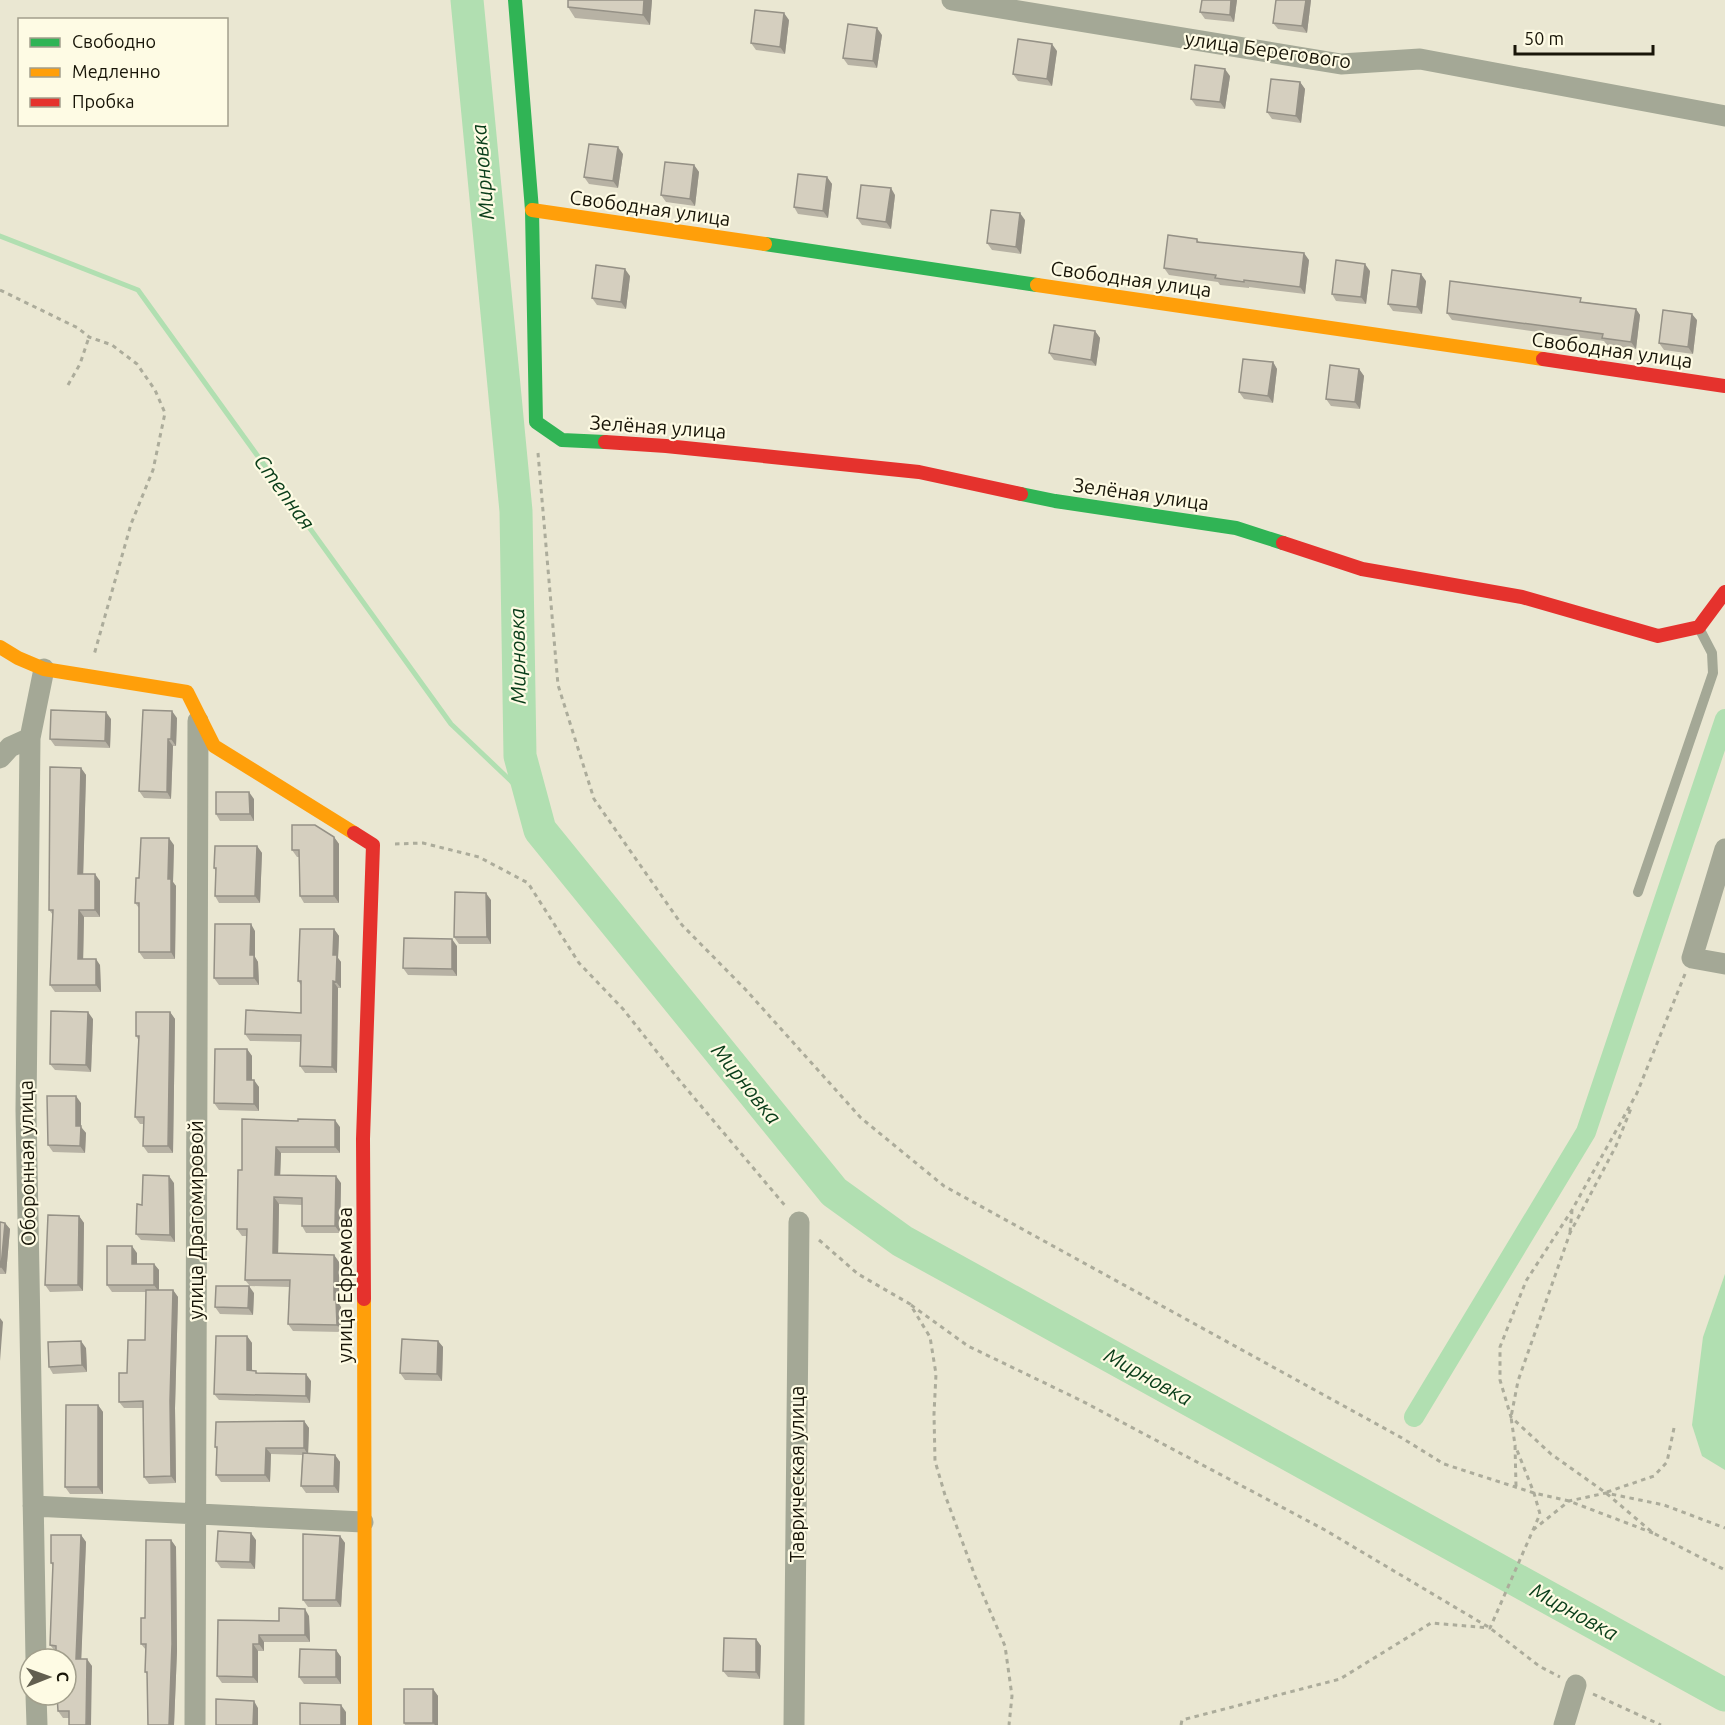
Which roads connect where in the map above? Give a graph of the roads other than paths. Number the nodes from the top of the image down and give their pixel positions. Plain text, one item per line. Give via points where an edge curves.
1 (515, 0) edge
2 (952, 0) edge
3 (1725, 116) edge
4 (531, 210) junction
5 (1725, 386) edge
6 (1723, 596) edge
7 (1699, 627) junction
8 (0, 647) edge
9 (44, 669) junction
10 (198, 714) junction
11 (30, 738) junction
12 (0, 758) edge
13 (1725, 849) edge
14 (1638, 892) dead end
15 (1725, 964) edge
16 (798, 1222) road end
17 (33, 1506) junction
18 (195, 1515) junction
19 (363, 1522) junction
20 (36, 1647) edge
21 (1576, 1686) road end
22 (36, 1707) edge
23 (37, 1725) edge
24 (195, 1725) edge
25 (365, 1725) edge
26 (794, 1725) edge
27 (1564, 1725) edge

1 - 4 street
2 - 3 street, улица Берегового via 1341,64 1420,59
4 - 5 street, Свободная улица
4 - 7 street, Зелёная улица via 536,422 561,440 666,446 919,472 1055,501 1236,528 1362,569 1522,597 1658,636
6 - 7 street
7 - 14 lane via 1712,653 1713,673
8 - 9 street
9 - 10 street via 187,692
9 - 11 street, Оборонная улица
10 - 18 street, улица Драгомировой
10 - 19 street, улица Ефремова via 214,746 373,844 363,1139
11 - 12 street via 10,747
11 - 17 street, Оборонная улица via 26,1110
13 - 15 street via 1692,958
16 - 26 street, Таврическая улица
17 - 18 street
17 - 20 street, Оборонная улица
18 - 19 street
18 - 24 street, улица Драгомировой
19 - 25 street, улица Ефремова
21 - 27 street
22 - 23 street

